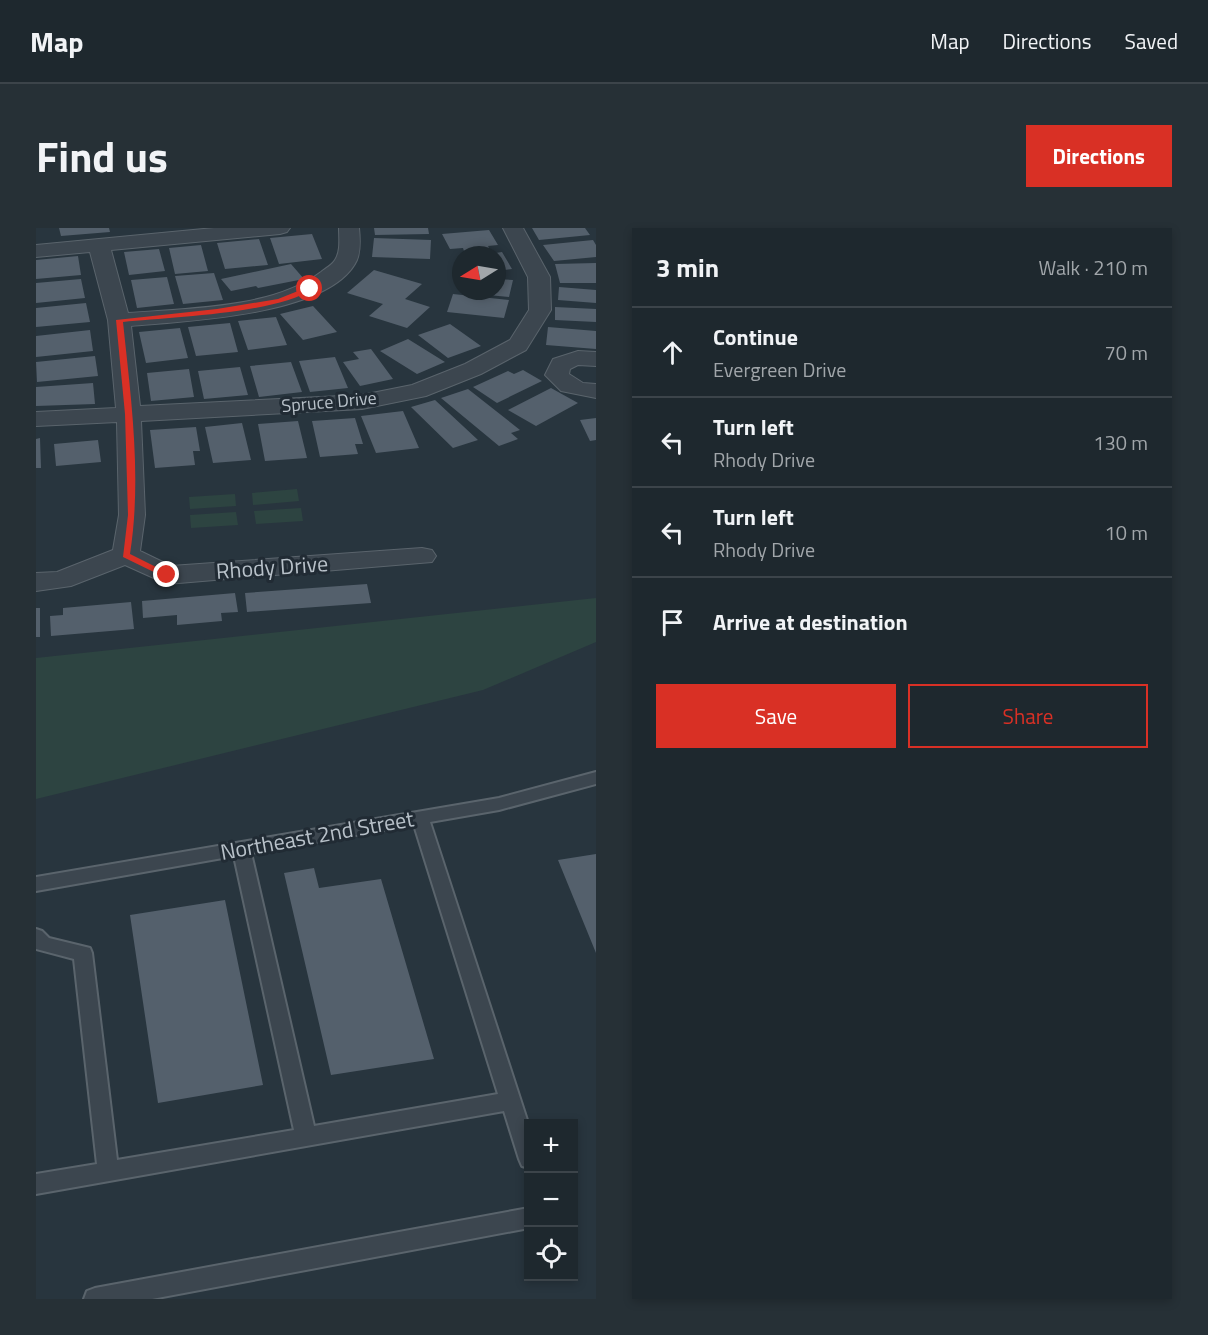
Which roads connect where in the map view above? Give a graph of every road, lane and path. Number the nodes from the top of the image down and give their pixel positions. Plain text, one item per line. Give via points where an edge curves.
1 (40, 228) edge
2 (280, 228) edge
3 (349, 228) edge
4 (513, 228) edge
5 (195, 232) edge
6 (99, 245) junction
7 (38, 250) edge
8 (119, 320) junction
9 (518, 345) junction
10 (596, 359) edge
11 (560, 364) junction
12 (596, 391) edge
13 (129, 414) junction
14 (36, 419) edge
15 (126, 555) junction
16 (422, 556) dead end
17 (36, 582) edge
18 (596, 778) edge
19 (420, 818) junction
20 (241, 849) junction
21 (36, 884) edge
22 (36, 936) edge
23 (510, 1101) junction
24 (306, 1136) junction
25 (524, 1146) edge
26 (108, 1172) junction
27 (36, 1184) edge
28 (524, 1219) edge
29 (94, 1299) edge

1 - 7 street
2 - 5 street
3 - 8 street via 351,246 342,266 310,289 279,300 217,311
4 - 9 street, Spruce Drive via 539,277 540,299 540,310
5 - 6 street
6 - 7 street
6 - 8 street
8 - 13 street
9 - 11 street
9 - 13 street, Spruce Drive via 418,391 362,402
10 - 11 street via 574,358
11 - 12 street via 557,375 561,381 577,389
13 - 14 street, Spruce Drive
13 - 15 street via 132,515
15 - 16 street, Rhody Drive via 167,575
15 - 17 street via 61,580
18 - 19 lane, Northeast 2nd Street via 499,804
19 - 20 lane, Northeast 2nd Street
19 - 23 lane
20 - 21 lane, Northeast 2nd Street
20 - 24 lane
22 - 26 lane via 43,944 83,953
23 - 24 lane
23 - 25 lane
24 - 26 lane
26 - 27 lane
28 - 29 lane

